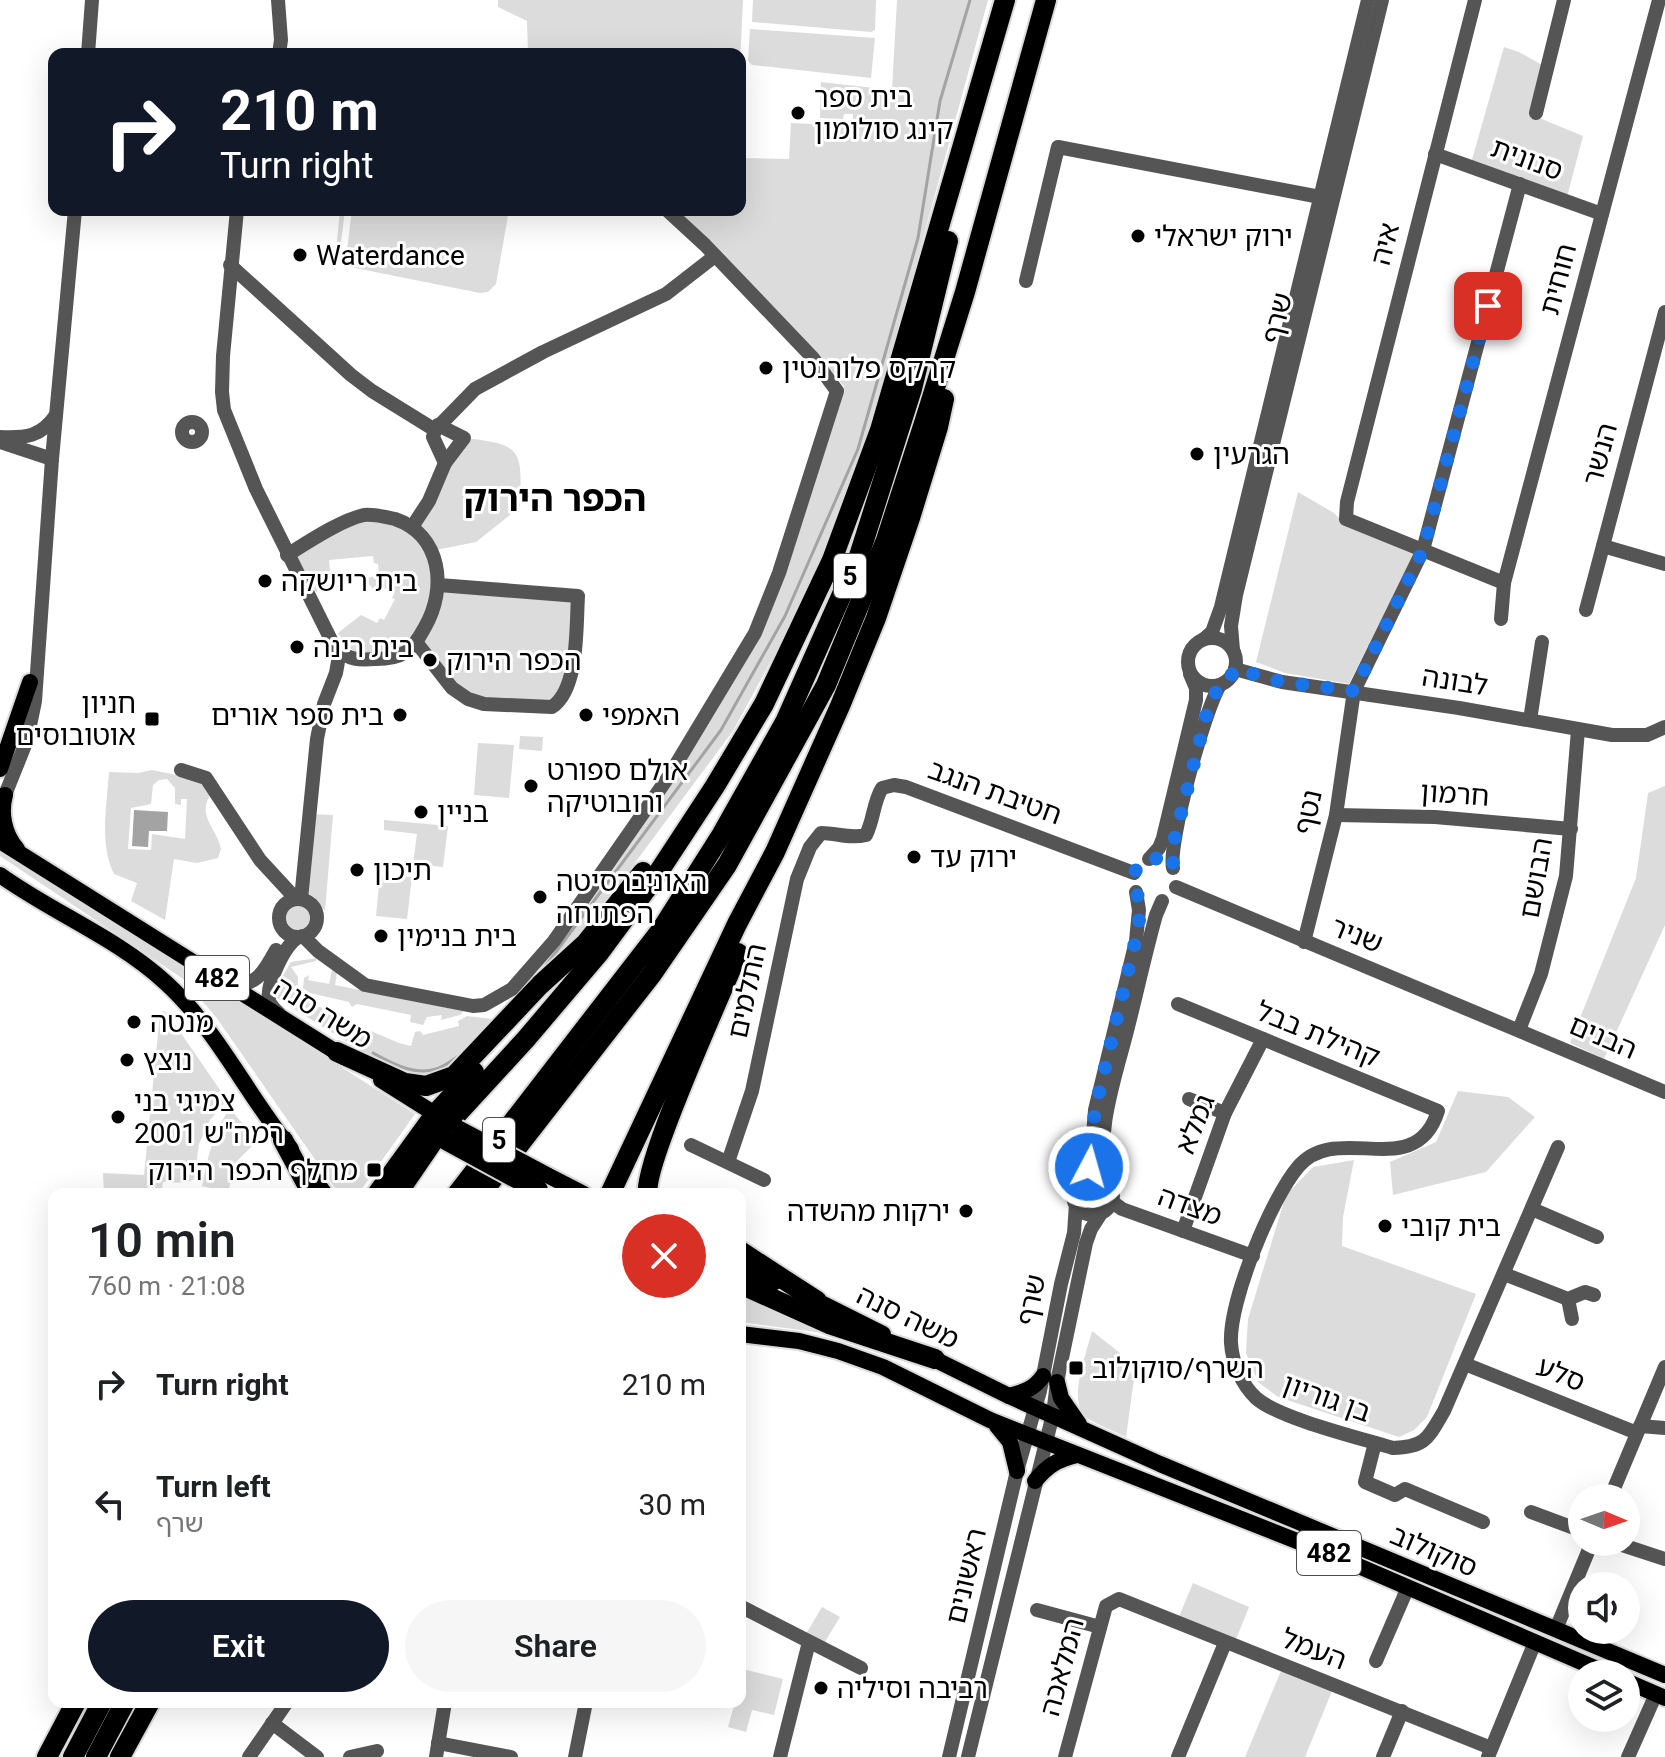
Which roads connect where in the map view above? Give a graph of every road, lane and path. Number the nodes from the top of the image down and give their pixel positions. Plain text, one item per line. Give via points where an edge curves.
1 (92, 0) edge
2 (278, 0) edge
3 (1006, 0) edge
4 (1046, 0) edge
5 (1368, 0) edge
6 (1382, 0) edge
7 (1475, 0) edge
8 (1564, 0) edge
9 (1659, 0) edge
10 (88, 48) edge
11 (280, 48) edge
12 (1536, 113) dead end
13 (1435, 154) junction
14 (1520, 184) junction
15 (1320, 197) junction
16 (1602, 214) junction
17 (74, 216) edge
18 (236, 216) edge
19 (673, 216) edge
20 (715, 256) junction
21 (230, 265) junction
22 (1026, 281) dead end
23 (965, 292) junction
24 (1665, 312) edge
25 (224, 410) junction
26 (56, 414) junction
27 (203, 427) dead end
28 (437, 428) junction
29 (0, 439) edge
30 (52, 459) junction
31 (445, 463) junction
32 (412, 527) junction
33 (1603, 546) junction
34 (1423, 550) junction
35 (287, 555) junction
36 (1665, 564) edge
37 (1504, 583) junction
38 (439, 585) junction
39 (42, 598) junction
40 (1586, 610) dead end
41 (1501, 619) dead end
42 (1204, 639) junction
43 (416, 642) junction
44 (1542, 642) dead end
45 (337, 648) junction
46 (1233, 650) junction
47 (1235, 669) junction
48 (1190, 674) junction
49 (30, 682) junction
50 (1220, 685) junction
51 (1354, 691) junction
52 (1530, 720) junction
53 (1665, 727) edge
54 (1578, 730) junction
55 (0, 769) edge
56 (181, 770) dead end
57 (715, 786) junction
58 (2, 791) edge
59 (1336, 815) junction
60 (1571, 829) junction
61 (821, 833) joint
62 (0, 841) edge
63 (775, 852) junction
64 (23, 856) junction
65 (1149, 859) junction
66 (1173, 868) junction
67 (1134, 873) junction
68 (0, 875) edge
69 (1176, 887) junction
70 (1136, 892) junction
71 (293, 901) junction
72 (1162, 901) junction
73 (281, 927) junction
74 (306, 933) junction
75 (1304, 942) junction
76 (585, 944) junction
77 (318, 951) junction
78 (284, 955) junction
79 (331, 961) junction
80 (225, 983) junction
81 (1178, 1004) dead end
82 (283, 1019) junction
83 (1519, 1030) junction
84 (1263, 1039) junction
85 (337, 1052) junction
86 (1665, 1092) edge
87 (1189, 1099) dead end
88 (1438, 1111) joint
89 (1225, 1113) junction
90 (445, 1128) junction
91 (283, 1140) junction
92 (691, 1145) dead end
93 (1558, 1147) dead end
94 (728, 1162) junction
95 (1084, 1177) junction
96 (764, 1180) dead end
97 (1109, 1181) junction
98 (552, 1187) edge
99 (309, 1188) edge
100 (320, 1188) edge
101 (381, 1188) edge
102 (401, 1188) edge
103 (462, 1188) edge
104 (486, 1188) edge
105 (613, 1188) edge
106 (648, 1188) edge
107 (1111, 1201) junction
108 (1076, 1204) junction
109 (1532, 1209) junction
110 (1100, 1215) junction
111 (1183, 1231) junction
112 (1597, 1237) dead end
113 (746, 1254) edge
114 (1253, 1256) junction
115 (746, 1269) edge
116 (1504, 1274) junction
117 (746, 1287) edge
118 (1594, 1295) dead end
119 (1568, 1299) junction
120 (817, 1301) junction
121 (1572, 1319) dead end
122 (746, 1335) edge
123 (935, 1359) junction
124 (1465, 1364) junction
125 (1665, 1367) edge
126 (1050, 1379) junction
127 (1009, 1396) junction
128 (1035, 1407) junction
129 (1053, 1414) junction
130 (990, 1420) junction
131 (1665, 1428) edge
132 (1082, 1429) junction
133 (1639, 1430) junction
134 (1027, 1436) junction
135 (1045, 1443) junction
136 (1375, 1443) junction
137 (1077, 1455) junction
138 (1017, 1471) junction
139 (1035, 1481) junction
140 (1616, 1484) edge
141 (1531, 1512) dead end
142 (1483, 1522) dead end
143 (1568, 1526) edge
144 (1640, 1551) edge
145 (1586, 1556) edge
146 (1665, 1559) edge
147 (1408, 1587) junction
148 (1119, 1599) joint
149 (746, 1609) edge
150 (1037, 1610) dead end
151 (1100, 1627) junction
152 (1556, 1629) junction
153 (809, 1642) junction
154 (1535, 1642) junction
155 (1225, 1643) junction
156 (1577, 1660) edge
157 (1376, 1661) dead end
158 (861, 1668) dead end
159 (1665, 1675) edge
160 (1640, 1687) edge
161 (1660, 1696) edge
162 (73, 1708) edge
163 (99, 1708) edge
164 (122, 1708) edge
165 (147, 1708) edge
166 (283, 1708) edge
167 (444, 1708) edge
168 (585, 1708) edge
169 (1402, 1711) junction
170 (272, 1723) junction
171 (437, 1750) edge
172 (377, 1751) dead end
173 (1489, 1753) edge
174 (47, 1757) edge
175 (73, 1757) edge
176 (96, 1757) edge
177 (120, 1757) edge
178 (249, 1757) edge
179 (317, 1757) edge
180 (350, 1757) edge
181 (511, 1757) edge
182 (575, 1757) edge
183 (780, 1757) edge
184 (949, 1757) edge
185 (968, 1757) edge
186 (1065, 1757) edge
187 (1178, 1757) edge
188 (1383, 1757) edge
189 (1628, 1757) edge

1 - 10 street
2 - 11 street
3 - 57 highway via 880,430 843,531 764,704
3 - 103 highway, 5 via 912,389 859,556 785,722 661,930
4 - 23 highway, 5
5 - 15 street, שרף
6 - 46 street, שרף via 1236,595
7 - 13 street, איה
8 - 12 street
9 - 16 street, חוחית
13 - 14 street, סנונית
13 - 34 street, איה via 1346,519
14 - 16 street, סנונית
14 - 34 street, נטף
15 - 22 street via 1058,147
15 - 42 street, שרף via 1221,607
16 - 37 street, חוחית
17 - 26 street
18 - 21 street
19 - 20 street
20 - 28 street via 666,294 475,389
20 - 79 street via 812,357 837,391 755,633 669,776 554,941 512,989 473,1006 365,985
21 - 25 street
21 - 28 street via 351,375
23 - 63 highway via 938,427 876,618
23 - 104 highway, 5 via 886,540 826,685 792,749 727,865 652,974
24 - 33 street, הנשר
25 - 27 street
25 - 35 street
26 - 29 street via 40,433
26 - 30 street
28 - 31 street via 433,437
28 - 31 street via 464,438
29 - 30 street
30 - 39 street
31 - 32 street
32 - 35 street via 364,515
32 - 38 street via 432,550
33 - 36 street
33 - 40 street, הנשר
34 - 37 street
34 - 51 street, נטף
35 - 45 street
37 - 41 street, חוחית
38 - 43 street
38 - 43 street via 578,596 571,679 552,707 478,703 452,688
39 - 49 street
39 - 58 street via 32,722 19,763
42 - 46 street via 1224,641
42 - 48 street via 1189,653
43 - 45 street via 392,657 362,660 344,656
44 - 52 street
45 - 71 street via 336,673 317,739
46 - 47 street
47 - 50 street
47 - 51 street, לבונה via 1282,682
48 - 50 street via 1201,684
48 - 65 street via 1196,700 1163,838
49 - 55 main road
49 - 58 street
50 - 66 street via 1206,715 1173,845
51 - 52 street, לבונה
51 - 59 street, נטף
52 - 54 street, לבונה
53 - 54 street, לבונה via 1647,735
54 - 60 street, הבושם
56 - 71 street via 206,778
57 - 76 highway
57 - 90 highway via 590,963
58 - 64 main road via 7,832
59 - 60 street, חרמון
59 - 75 street, נטף
60 - 83 street, הבושם via 1556,921
61 - 67 street, חטיבת הנגב via 866,835 875,800 882,788 894,785
61 - 94 street, התלמים via 797,879 752,1091
62 - 64 main road, משה סנה / 482
63 - 105 highway
63 - 106 highway via 656,1151
64 - 80 main road, משה סנה / 482
65 - 66 street via 1164,860
65 - 67 street
66 - 69 street
67 - 70 street
68 - 91 main road, 482 via 165,982 224,1052
69 - 72 street
69 - 75 street, שניר
70 - 72 street via 1147,901
70 - 95 street via 1136,941
71 - 73 street via 279,916
71 - 74 street via 314,907 317,913
72 - 97 street via 1108,1111 1104,1148
73 - 74 street via 289,934
73 - 80 street via 277,949 259,978 238,986
74 - 77 street
74 - 78 street via 293,940
74 - 79 street via 316,937
75 - 83 street, שניר
76 - 85 highway via 445,1082 405,1083
76 - 90 highway
77 - 78 street
77 - 79 street
78 - 82 street via 268,988 270,1005
80 - 82 main road, משה סנה / 482
81 - 84 street, קהילת בבל
82 - 85 main road, משה סנה / 482
83 - 86 street, הבנים
84 - 88 street, קהילת בבל
84 - 89 street, גמלא
85 - 90 main road, משה סנה / 482
87 - 89 street
88 - 114 street, בן גוריון via 1421,1142 1395,1149 1327,1150 1301,1163 1281,1189
89 - 111 street, גמלא
90 - 98 highway, bridge
90 - 101 highway via 413,1142
90 - 102 highway
91 - 99 highway
91 - 100 main road, 482
92 - 94 street
93 - 109 street, בן גוריון
94 - 96 street
95 - 97 street via 1100,1175
95 - 108 street via 1076,1188
97 - 107 street
107 - 110 street
107 - 111 street, מצדה
108 - 110 street via 1088,1217
108 - 126 street, שרף
109 - 112 street
109 - 116 street, בן גוריון
110 - 126 street, שרף via 1086,1243
111 - 114 street, מצדה
113 - 120 highway
114 - 136 street, בן גוריון via 1231,1343 1241,1381 1256,1399 1278,1411
115 - 120 main road, משה סנה / 482
116 - 119 street
116 - 124 street, בן גוריון
117 - 123 highway via 829,1324
118 - 119 street via 1585,1292
119 - 121 street
120 - 123 main road, משה סנה / 482
122 - 130 main road, משה סנה / 482 via 838,1351 883,1367
123 - 127 main road, משה סנה / 482
124 - 133 street, סלע
124 - 136 street, בן גוריון via 1429,1437 1413,1448
125 - 133 street
126 - 127 main road
126 - 128 street, שרף
126 - 129 street, שרף
126 - 132 main road
127 - 128 main road, משה סנה / 482
128 - 129 main road, משה סנה / 482
128 - 134 street, ראשונים
129 - 132 main road, סוקולוב / 482
129 - 135 street, ראשונים
130 - 134 main road, משה סנה / 482
130 - 138 main road via 1010,1442
131 - 133 street, סלע
132 - 152 main road, סוקולוב / 482
133 - 140 street
134 - 135 main road, משה סנה / 482
134 - 138 street, ראשונים
135 - 137 main road, סוקולוב / 482
135 - 139 street, ראשונים
136 - 142 street via 1365,1482 1395,1495 1405,1489
137 - 139 main road via 1047,1466
137 - 147 main road, סוקולוב / 482
138 - 184 street, ראשונים
139 - 185 street, ראשונים
141 - 143 street
144 - 146 street
145 - 152 street
147 - 154 main road, סוקולוב / 482
147 - 157 street
148 - 151 street, המלאכה via 1106,1606
148 - 155 street, העמל
149 - 153 street
150 - 151 street
151 - 186 street, המלאכה
152 - 159 main road, סוקולוב / 482
153 - 158 street
153 - 183 street
154 - 156 main road, סוקולוב / 482
154 - 173 street
155 - 169 street, העמל
155 - 187 street
160 - 161 main road
161 - 189 street
162 - 174 highway
163 - 175 highway
164 - 176 highway
165 - 177 highway
166 - 170 street
167 - 171 street
168 - 182 street
169 - 173 street, העמל
169 - 188 street
170 - 178 street
170 - 179 street
171 - 181 street
172 - 180 street

